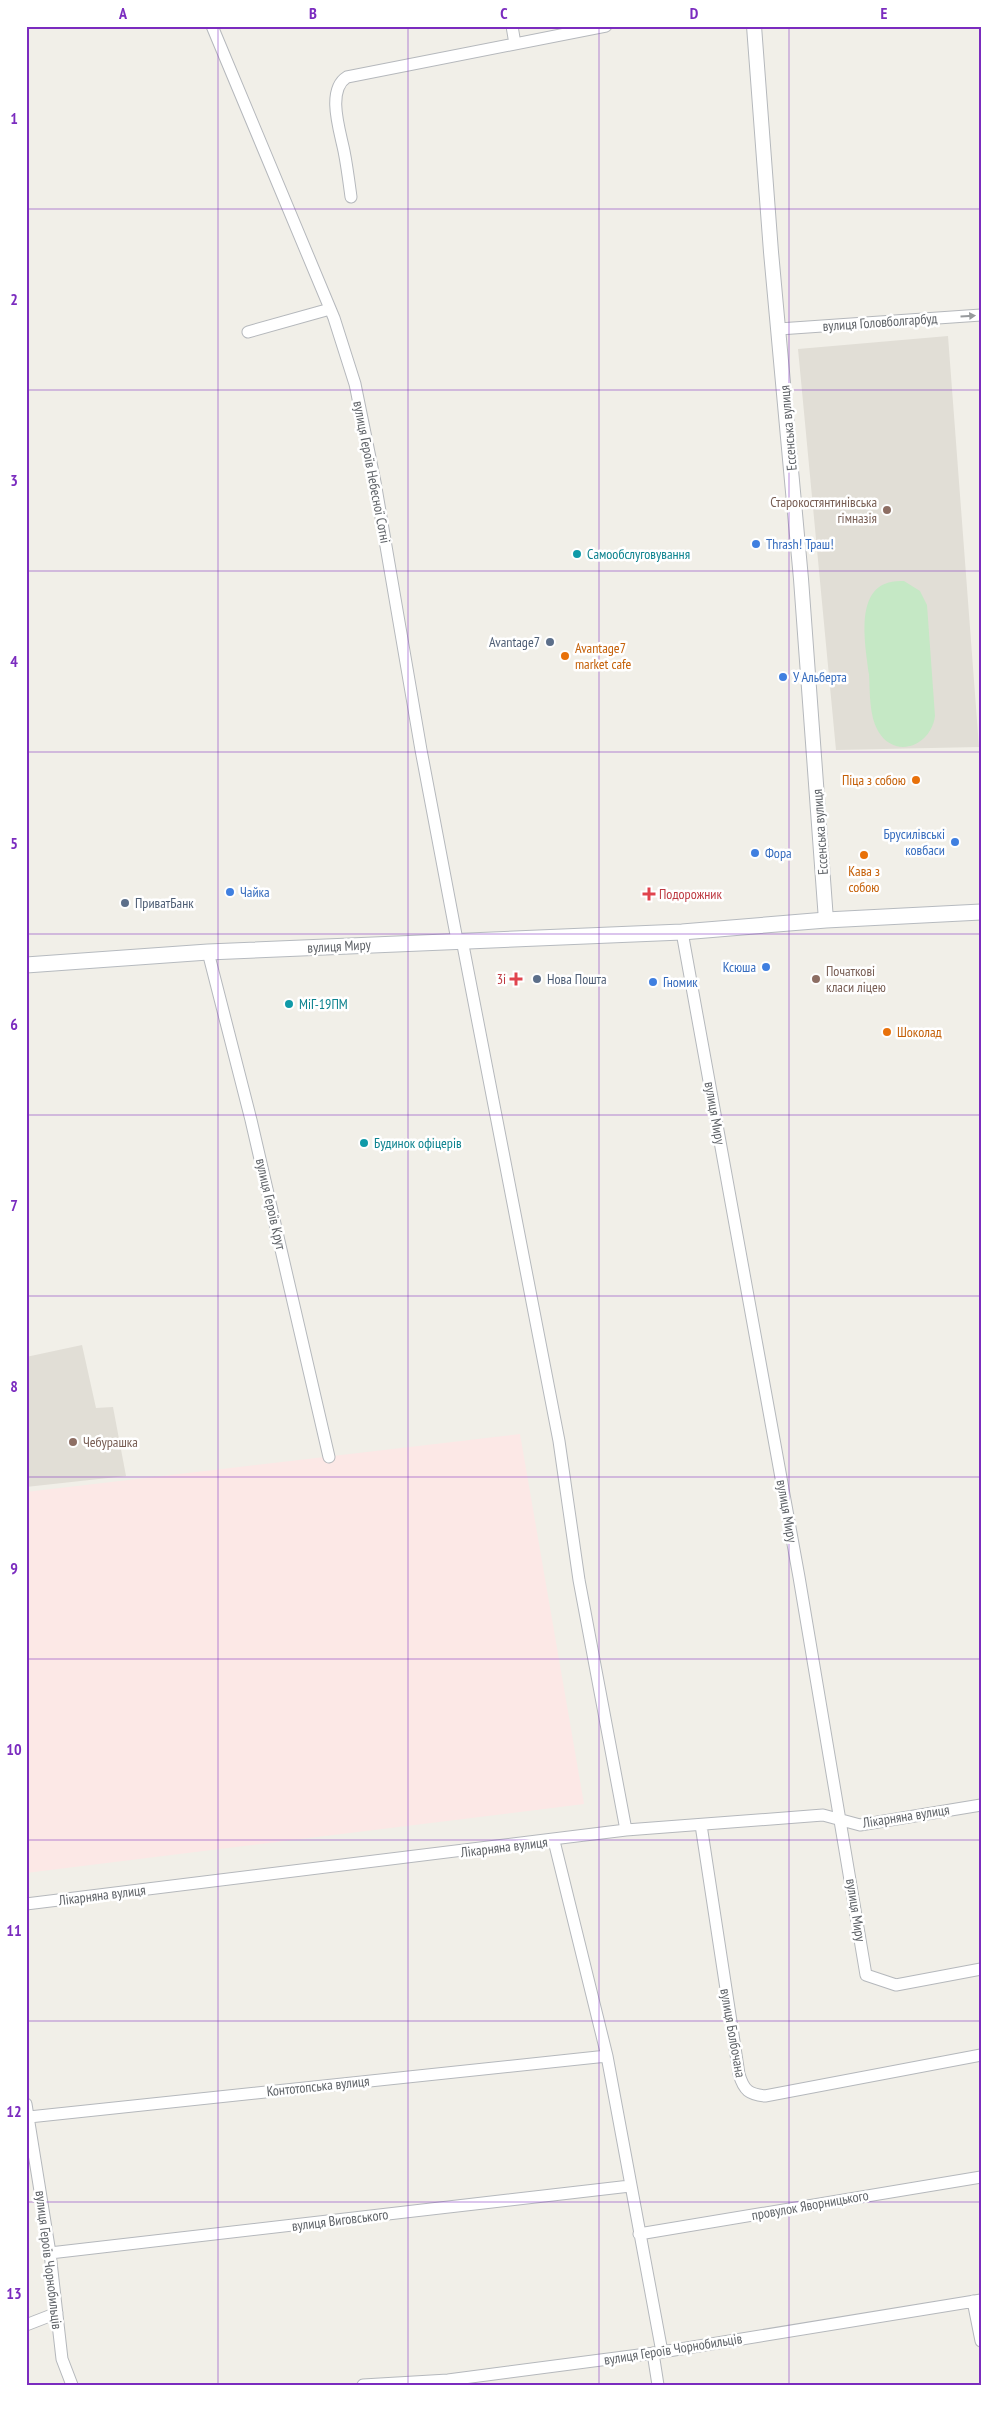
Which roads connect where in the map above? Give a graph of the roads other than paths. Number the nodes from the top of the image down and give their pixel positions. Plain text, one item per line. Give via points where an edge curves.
1 (212, 26) edge
2 (512, 26) edge
3 (606, 26) edge
4 (754, 26) edge
5 (515, 44) junction
6 (352, 197) dead end
7 (330, 309) junction
8 (981, 315) edge
9 (780, 329) junction
10 (248, 332) dead end
11 (981, 912) edge
12 (826, 920) junction
13 (682, 932) junction
14 (459, 940) junction
15 (208, 952) junction
16 (26, 965) edge
17 (330, 1457) dead end
18 (981, 1805) edge
19 (842, 1820) junction
20 (701, 1825) junction
21 (626, 1830) junction
22 (554, 1841) junction
23 (26, 1904) edge
24 (981, 1969) edge
25 (981, 2055) edge
26 (607, 2056) junction
27 (26, 2104) edge
28 (29, 2117) junction
29 (981, 2177) edge
30 (630, 2186) junction
31 (639, 2234) junction
32 (50, 2253) junction
33 (977, 2300) edge
34 (57, 2313) junction
35 (26, 2325) edge
36 (981, 2341) edge
37 (658, 2352) junction
38 (72, 2385) edge
39 (363, 2385) edge
40 (658, 2385) edge

1 - 7 street, вулиця Героїв Небесної Сотні
2 - 5 street
3 - 5 street
4 - 9 street, Ессенська вулиця
5 - 6 street via 342,80 336,115
7 - 10 street
7 - 14 street, вулиця Героїв Небесної Сотні via 354,384 375,482 421,750
9 -> 8 street, вулиця Головболгарбуд
9 - 12 street, Ессенська вулиця
11 - 12 main road, вулиця Миру
12 - 13 main road, вулиця Миру
13 - 14 main road, вулиця Миру
13 - 19 street, вулиця Миру
14 - 15 main road, вулиця Миру
14 - 21 street, вулиця Героїв Небесної Сотні via 559,1441 579,1580
15 - 16 main road, вулиця Миру
15 - 17 street, вулиця Героїв Крут
18 - 19 street, Лікарняна вулиця via 860,1825
19 - 20 street, Лікарняна вулиця via 823,1815
19 - 24 street, вулиця Миру via 866,1975 896,1985
20 - 21 street, Лікарняна вулиця
20 - 25 street, вулиця Болбочана via 739,2074 750,2095 765,2096
21 - 22 street, Лікарняна вулиця
22 - 23 street, Лікарняна вулиця
22 - 26 street
26 - 28 street, Контотопська вулиця
26 - 30 street
27 - 28 street, вулиця Героїв Чорнобильців
28 - 32 street, вулиця Героїв Чорнобильців
29 - 31 street, провулок Яворницького
30 - 31 street
30 - 32 street, вулиця Виговського
31 - 37 street
32 - 34 street, вулиця Героїв Чорнобильців
33 - 36 street
33 - 37 street, вулиця Героїв Чорнобильців
34 - 35 street
34 - 38 street, вулиця Героїв Чорнобильців via 62,2359
37 - 39 street, вулиця Героїв Чорнобильців via 448,2380
37 - 40 street

